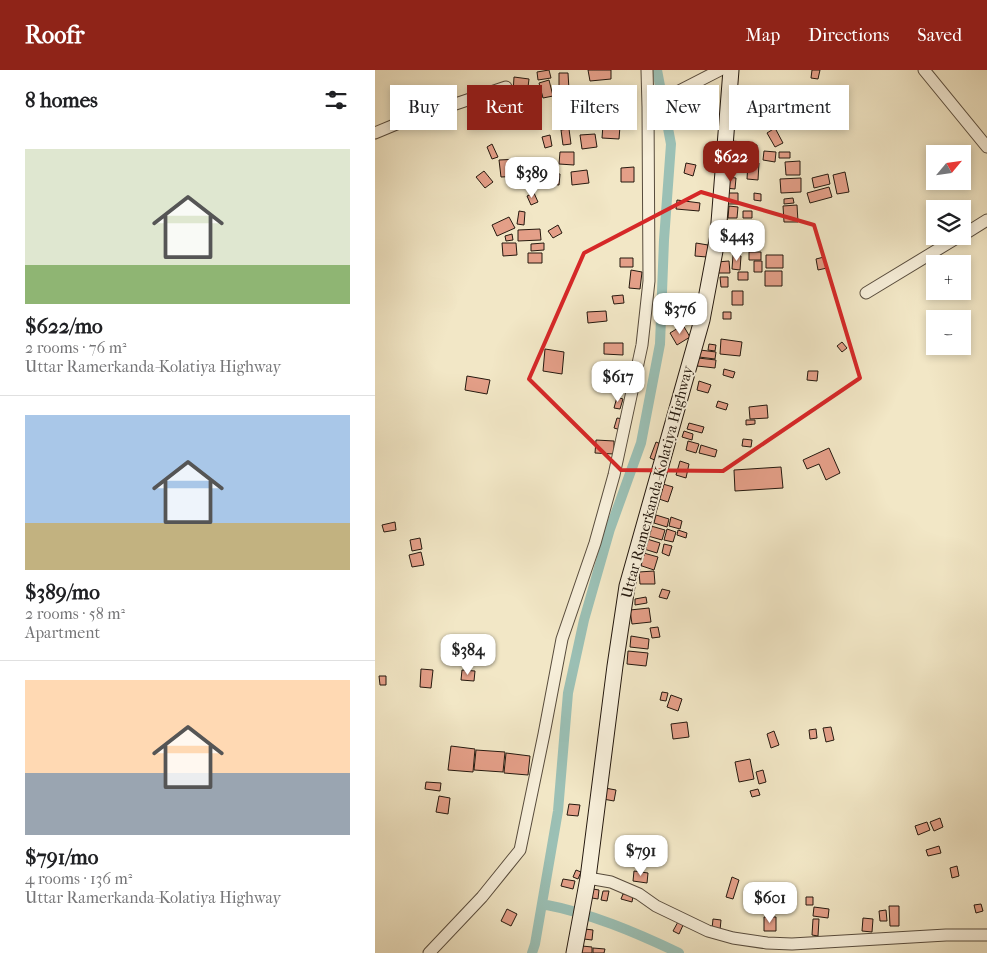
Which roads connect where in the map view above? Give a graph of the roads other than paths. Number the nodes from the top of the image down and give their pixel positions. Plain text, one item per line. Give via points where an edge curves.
1 (647, 70) edge
2 (719, 70) edge
3 (731, 70) edge
4 (924, 70) edge
5 (649, 85) edge
6 (689, 85) edge
7 (467, 101) edge
8 (651, 130) edge
9 (375, 133) edge
10 (987, 147) edge
11 (987, 220) edge
12 (971, 230) edge
13 (946, 245) edge
14 (866, 292) dead end
15 (587, 882) junction
16 (987, 935) edge
17 (429, 953) edge
18 (574, 953) edge

1 - 5 street
2 - 6 street
3 - 15 street, Uttar Ramerkanda-Kolatiya Highway via 718,235 702,320 627,586
4 - 10 street
7 - 9 street
8 - 17 street via 649,281 642,345 614,475 562,639 520,850
11 - 12 street
13 - 14 street
15 - 16 street via 611,882 708,931 742,939 791,944
15 - 18 street, Uttar Ramerkanda-Kolatiya Highway

